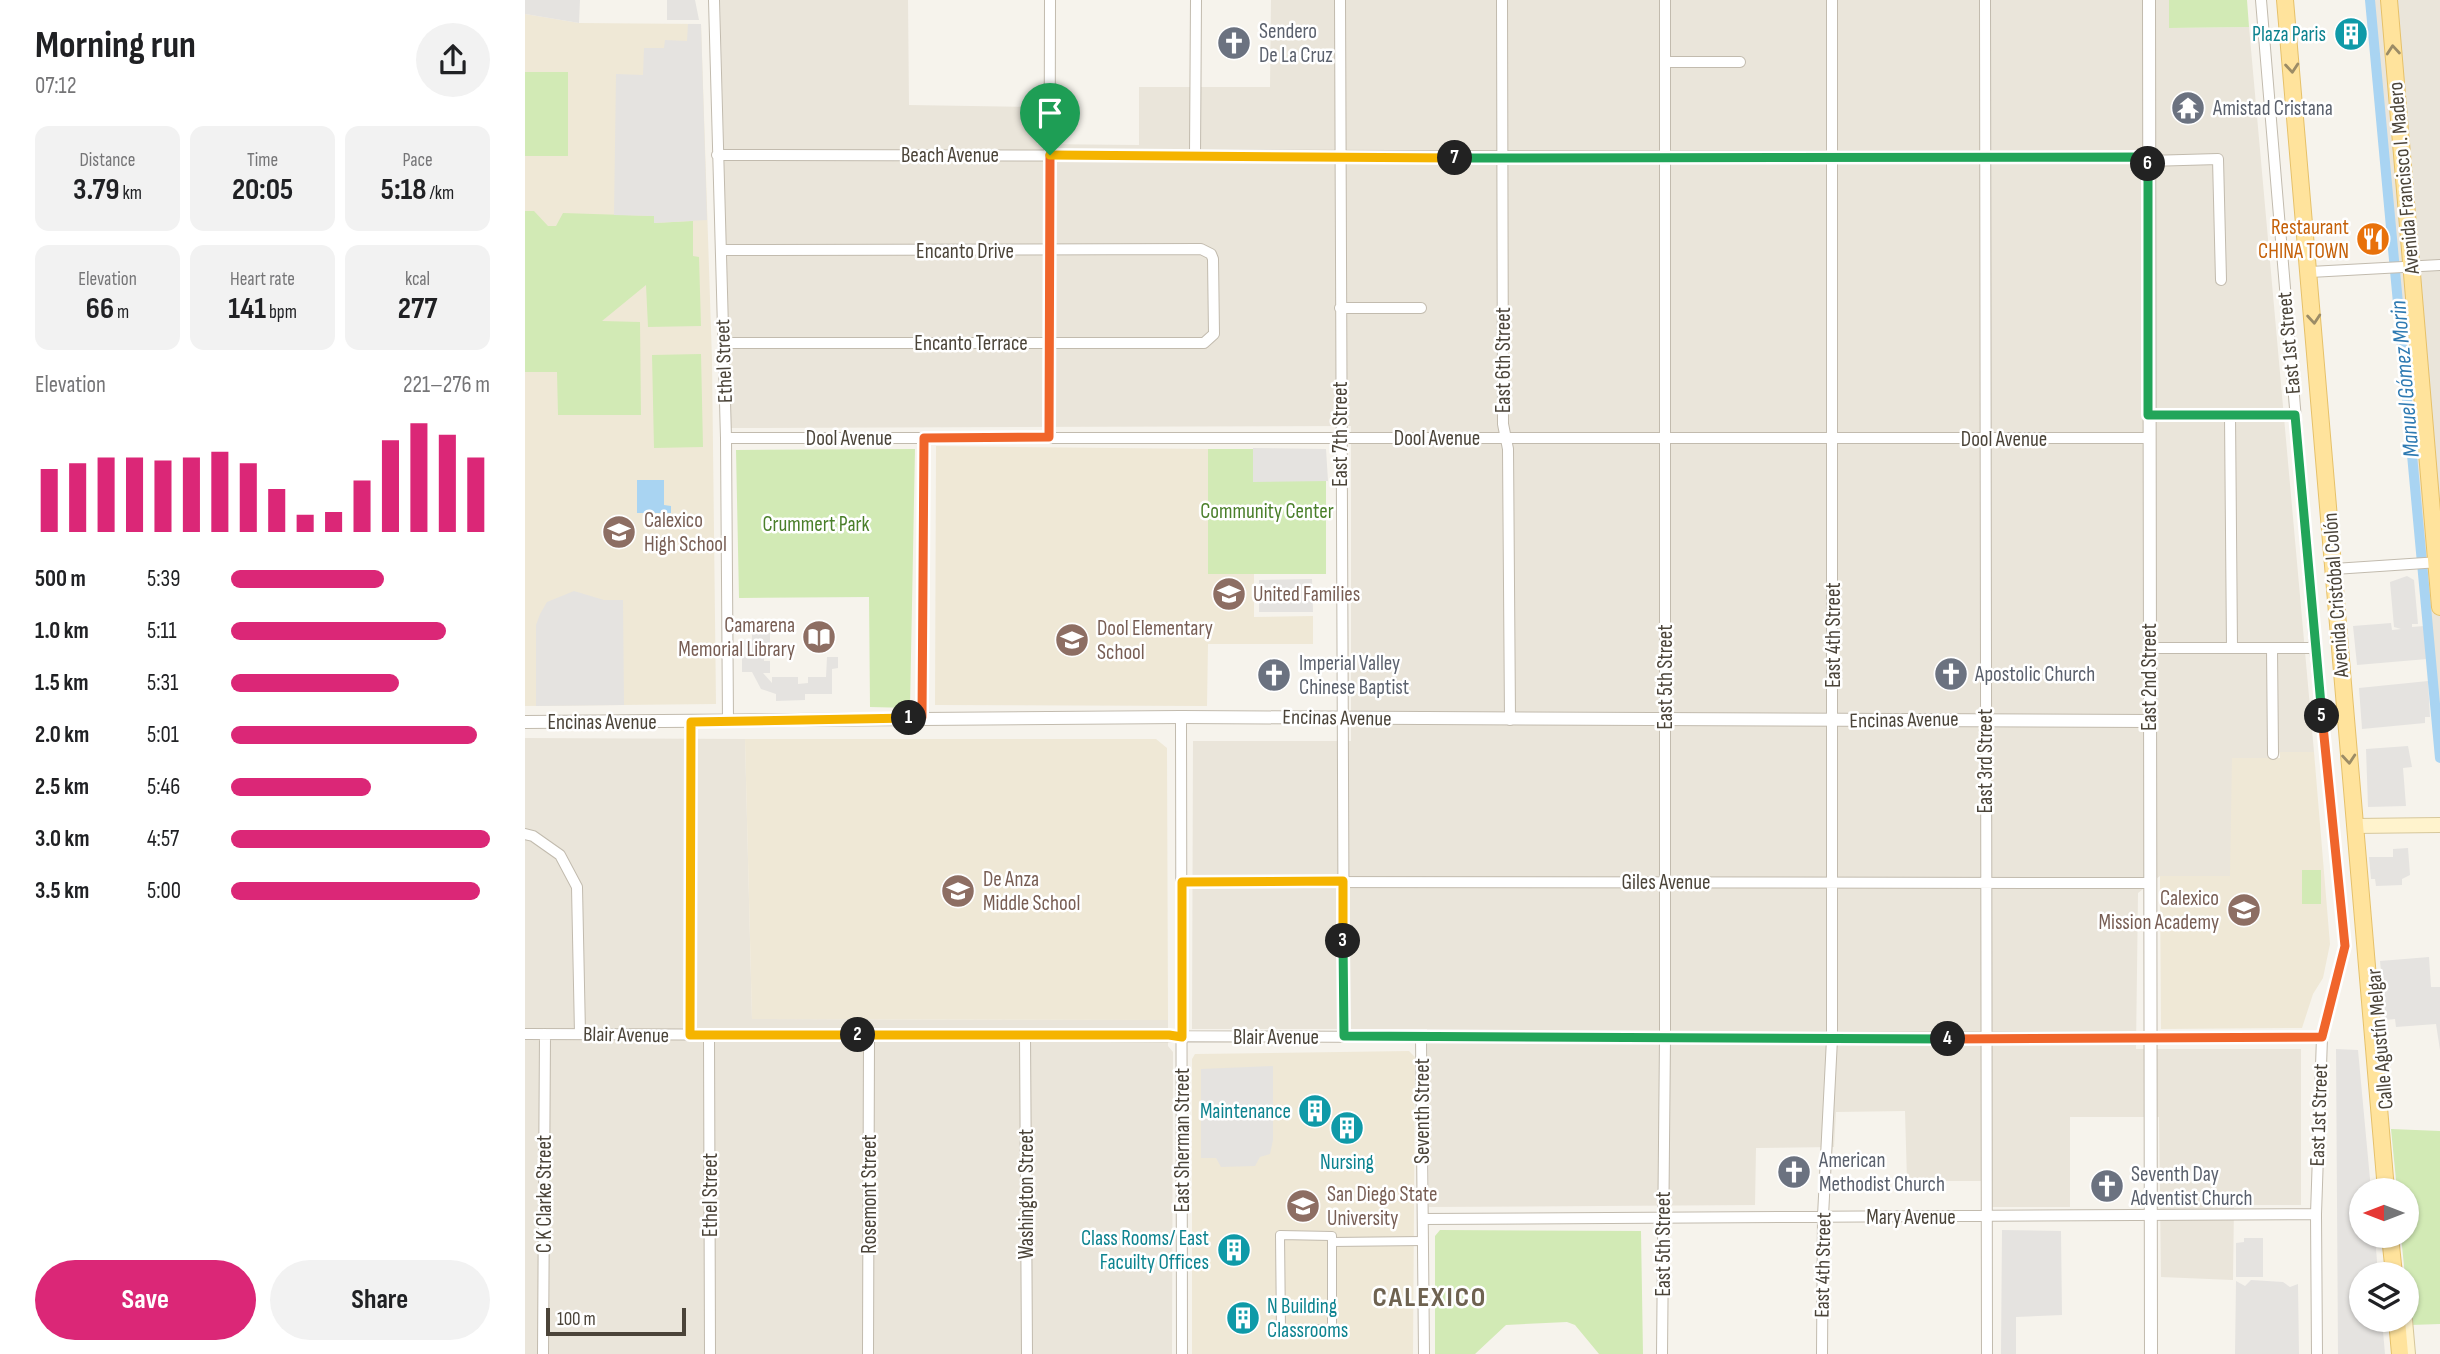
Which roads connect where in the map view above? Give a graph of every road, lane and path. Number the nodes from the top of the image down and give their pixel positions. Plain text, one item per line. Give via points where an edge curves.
1 (714, 0) edge
2 (1050, 0) edge
3 (1196, 0) edge
4 (1341, 0) edge
5 (1502, 0) edge
6 (1665, 0) edge
7 (1832, 0) edge
8 (1985, 0) edge
9 (2149, 0) edge
10 (2261, 0) edge
11 (2285, 0) edge
12 (2389, 0) edge
13 (1666, 62) junction
14 (1740, 62) dead end
15 (717, 155) junction
16 (1050, 155) junction
17 (1195, 156) junction
18 (1340, 157) junction
19 (1502, 157) junction
20 (1666, 157) junction
21 (1832, 158) junction
22 (1986, 158) junction
23 (2148, 159) junction
24 (721, 250) junction
25 (1050, 251) junction
26 (2440, 265) edge
27 (2412, 267) junction
28 (2310, 272) junction
29 (2221, 280) dead end
30 (1340, 308) junction
31 (1421, 308) dead end
32 (1214, 334) joint
33 (723, 342) junction
34 (1050, 343) junction
35 (2148, 415) junction
36 (2295, 415) junction
37 (2230, 416) junction
38 (1049, 437) junction
39 (1341, 437) junction
40 (726, 438) junction
41 (924, 438) junction
42 (1506, 438) junction
43 (1665, 438) junction
44 (1832, 438) junction
45 (2148, 438) junction
46 (1984, 439) junction
47 (2438, 562) edge
48 (2334, 569) junction
49 (2440, 607) edge
50 (2149, 648) junction
51 (2232, 648) junction
52 (2272, 648) junction
53 (2315, 648) junction
54 (1181, 716) junction
55 (922, 717) junction
56 (1342, 719) junction
57 (1984, 719) junction
58 (1510, 720) junction
59 (1665, 720) junction
60 (729, 721) junction
61 (1833, 721) junction
62 (2149, 721) junction
63 (525, 722) edge
64 (691, 722) junction
65 (2273, 754) dead end
66 (2440, 825) edge
67 (2355, 826) junction
68 (525, 834) edge
69 (1343, 881) junction
70 (1182, 882) junction
71 (1664, 882) junction
72 (1985, 882) junction
73 (1833, 883) junction
74 (2150, 883) junction
75 (2360, 889) junction
76 (525, 1034) edge
77 (545, 1034) junction
78 (580, 1034) junction
79 (1025, 1034) junction
80 (690, 1035) junction
81 (709, 1035) junction
82 (869, 1035) junction
83 (1344, 1036) junction
84 (1421, 1036) junction
85 (1182, 1037) junction
86 (2322, 1037) junction
87 (1665, 1038) junction
88 (2150, 1038) junction
89 (1832, 1039) junction
90 (1985, 1039) junction
91 (2385, 1178) edge
92 (2392, 1178) edge
93 (2316, 1214) junction
94 (1823, 1216) junction
95 (2150, 1216) junction
96 (1986, 1217) junction
97 (1662, 1218) junction
98 (1423, 1219) junction
99 (1423, 1241) junction
100 (1332, 1242) junction
101 (2398, 1332) edge
102 (2406, 1332) edge
103 (543, 1354) edge
104 (710, 1354) edge
105 (869, 1354) edge
106 (1027, 1354) edge
107 (1182, 1354) edge
108 (1423, 1354) edge
109 (1662, 1354) edge
110 (1822, 1354) edge
111 (1987, 1354) edge
112 (2151, 1354) edge
113 (2316, 1354) edge
114 (2400, 1354) edge
115 (2408, 1354) edge

1 - 15 street, Ethel Street
2 - 16 street
3 - 17 street
4 - 18 street, East 7th Street
5 - 19 street, East 6th Street
6 - 13 street, East 5th Street
7 - 21 street, East 4th Street
8 - 22 street, East 3rd Street
9 - 23 street, East 2nd Street
10 - 36 street, East 1st Street
11 -> 28 main road, Avenida Cristóbal Colón
27 -> 12 main road, Avenida Francisco I. Madero
13 - 14 street
13 - 20 street, East 5th Street
15 - 16 street, Beach Avenue
15 - 24 street, Ethel Street
16 - 17 street, Beach Avenue
16 - 25 street
17 - 18 street, Beach Avenue
18 - 19 street, Beach Avenue
18 - 30 street, East 7th Street
19 - 20 street, Beach Avenue
19 - 42 street, East 6th Street
20 - 21 street, Beach Avenue
20 - 43 street, East 5th Street
21 - 22 street, Beach Avenue
21 - 44 street, East 4th Street
22 - 23 street, Beach Avenue
22 - 46 street, East 3rd Street
23 - 29 street, Beach Avenue via 2218,159
23 - 35 street, East 2nd Street
24 - 25 street, Encanto Drive
24 - 33 street, Ethel Street
25 - 32 street, Encanto Drive via 1208,251 1213,259
25 - 34 street
26 - 27 street
27 - 28 street
27 - 47 main road, Avenida Francisco I. Madero
28 -> 48 main road, Avenida Cristóbal Colón
30 - 31 street
30 - 39 street, East 7th Street
32 - 34 street, Encanto Terrace via 1204,343
33 - 34 street, Encanto Terrace
33 - 40 street, Ethel Street
34 - 38 street
35 - 37 street
35 - 45 street, East 2nd Street
36 - 37 street
36 - 53 street, East 1st Street
37 - 51 street
38 - 39 street, Dool Avenue
38 - 41 street, Dool Avenue
39 - 42 street, Dool Avenue
39 - 56 street, East 7th Street
40 - 41 street, Dool Avenue
40 - 60 street, Ethel Street
41 - 55 street
42 - 43 street, Dool Avenue
42 - 58 street, East 6th Street
43 - 44 street, Dool Avenue
43 - 59 street, East 5th Street
44 - 46 street, Dool Avenue
44 - 61 street, East 4th Street
45 - 46 street, Dool Avenue
45 - 50 street, East 2nd Street
46 - 57 street, East 3rd Street
47 - 48 street
47 - 49 main road, Avenida Francisco I. Madero
48 -> 67 main road, Avenida Cristóbal Colón
50 - 51 street
50 - 62 street, East 2nd Street
51 - 52 street
52 - 53 street
52 - 65 street
53 - 86 street, East 1st Street via 2345,946
54 - 55 street, Encinas Avenue
54 - 56 street, Encinas Avenue
54 - 70 street, East Sherman Street
55 - 60 street, Encinas Avenue
56 - 58 street, Encinas Avenue
56 - 69 street, East 7th Street
57 - 61 street, Encinas Avenue
57 - 62 street, Encinas Avenue
57 - 72 street, East 3rd Street
58 - 59 street, Encinas Avenue
59 - 61 street, Encinas Avenue
59 - 71 street, East 5th Street
60 - 64 street, Encinas Avenue
61 - 73 street, East 4th Street
62 - 74 street, East 2nd Street
63 - 64 street, Encinas Avenue
64 - 80 street
66 - 67 main road
67 - 75 main road, Avenida Cristóbal Colón
68 - 78 street via 560,855 577,887
69 - 70 street, Giles Avenue
69 - 71 street, Giles Avenue
69 - 83 street, East 7th Street
70 - 85 street, East Sherman Street
71 - 73 street, Giles Avenue
71 - 87 street, East 5th Street
72 - 73 street, Giles Avenue
72 - 74 street, Giles Avenue
72 - 90 street, East 3rd Street
73 - 89 street, East 4th Street
74 - 88 street, East 2nd Street
75 - 91 main road, Avenida Cristóbal Colón
75 - 92 main road, Calle Agustín Melgar via 2368,909
76 - 77 street, Blair Avenue
77 - 78 street, Blair Avenue
77 - 103 street, C K Clarke Street
78 - 80 street, Blair Avenue
79 - 82 street, Blair Avenue
79 - 85 street, Blair Avenue
79 - 106 street, Washington Street
80 - 81 street, Blair Avenue
81 - 82 street, Blair Avenue
81 - 104 street, Ethel Street
82 - 105 street, Rosemont Street
83 - 84 street, Blair Avenue
83 - 85 street, Blair Avenue
84 - 87 street, Blair Avenue
84 - 98 street, Seventh Street
85 - 107 street, East Sherman Street
86 - 88 street, Blair Avenue
86 - 93 street, East 1st Street
87 - 89 street, Blair Avenue
87 - 97 street, East 5th Street
88 - 90 street, Blair Avenue
88 - 95 street, East 2nd Street
89 - 90 street, Blair Avenue
89 - 94 street, East 4th Street
90 - 96 street, East 3rd Street
93 - 95 street, Mary Avenue
93 - 113 street, East 1st Street
94 - 96 street, Mary Avenue
94 - 97 street, Mary Avenue
94 - 110 street, East 4th Street
95 - 96 street, Mary Avenue
95 - 112 street, East 2nd Street
96 - 111 street, East 3rd Street
97 - 98 street, Mary Avenue
97 - 109 street, East 5th Street
98 - 99 street, Seventh Street
99 - 100 street
99 - 108 street, Seventh Street
100 - 100 street via 1332,1236 1280,1235 1281,1330 1332,1329
101 - 114 main road
102 - 115 main road

